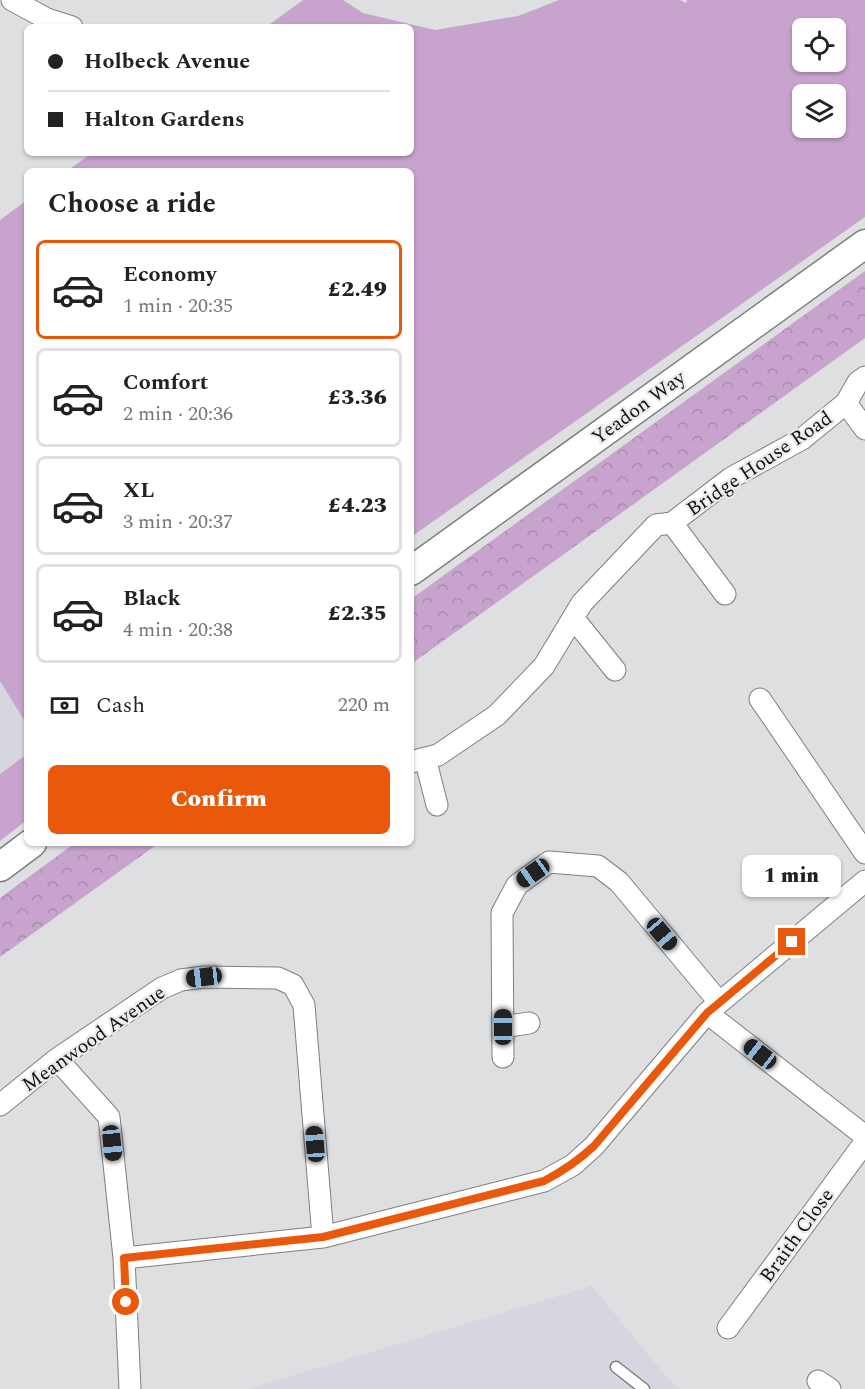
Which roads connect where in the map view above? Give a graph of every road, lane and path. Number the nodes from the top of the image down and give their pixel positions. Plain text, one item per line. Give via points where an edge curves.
1 (12, 0) edge
2 (63, 24) edge
3 (865, 244) edge
4 (865, 377) edge
5 (846, 403) junction
6 (865, 429) edge
7 (672, 523) junction
8 (414, 569) edge
9 (726, 594) dead end
10 (574, 619) junction
11 (615, 669) dead end
12 (760, 699) dead end
13 (418, 760) edge
14 (437, 805) dead end
15 (28, 846) edge
16 (865, 853) edge
17 (0, 867) edge
18 (865, 881) edge
19 (713, 1008) junction
20 (529, 1023) dead end
21 (503, 1027) junction
22 (503, 1056) dead end
23 (57, 1059) junction
24 (0, 1105) edge
25 (865, 1136) edge
26 (865, 1142) edge
27 (323, 1237) junction
28 (124, 1258) junction
29 (728, 1328) dead end
30 (616, 1368) dead end
31 (130, 1389) edge
32 (644, 1389) edge

1 - 2 street
3 - 8 street, Yeadon Way
4 - 5 street, Bridge House Road
5 - 6 street, Bridge House Road
5 - 7 street, Bridge House Road via 802,439 731,478
7 - 9 street, Bridge House Road
7 - 10 street, Bridge House Road via 656,525 582,603
10 - 11 street
10 - 13 street, Bridge House Road via 544,666 497,715 438,755
12 - 16 street
13 - 14 street, Bridge House Road
15 - 17 street
18 - 19 street
19 - 21 street via 619,882 598,866 549,862 517,885 502,913
19 - 25 street
19 - 27 street via 594,1146 573,1165 544,1181
20 - 21 street
21 - 22 street
23 - 24 street, Meanwood Avenue
23 - 27 street, Meanwood Avenue via 162,988 181,980 278,978 293,985 304,1005
23 - 28 street via 109,1117
26 - 29 street, Braith Close
27 - 28 street
28 - 31 street
30 - 32 lane

